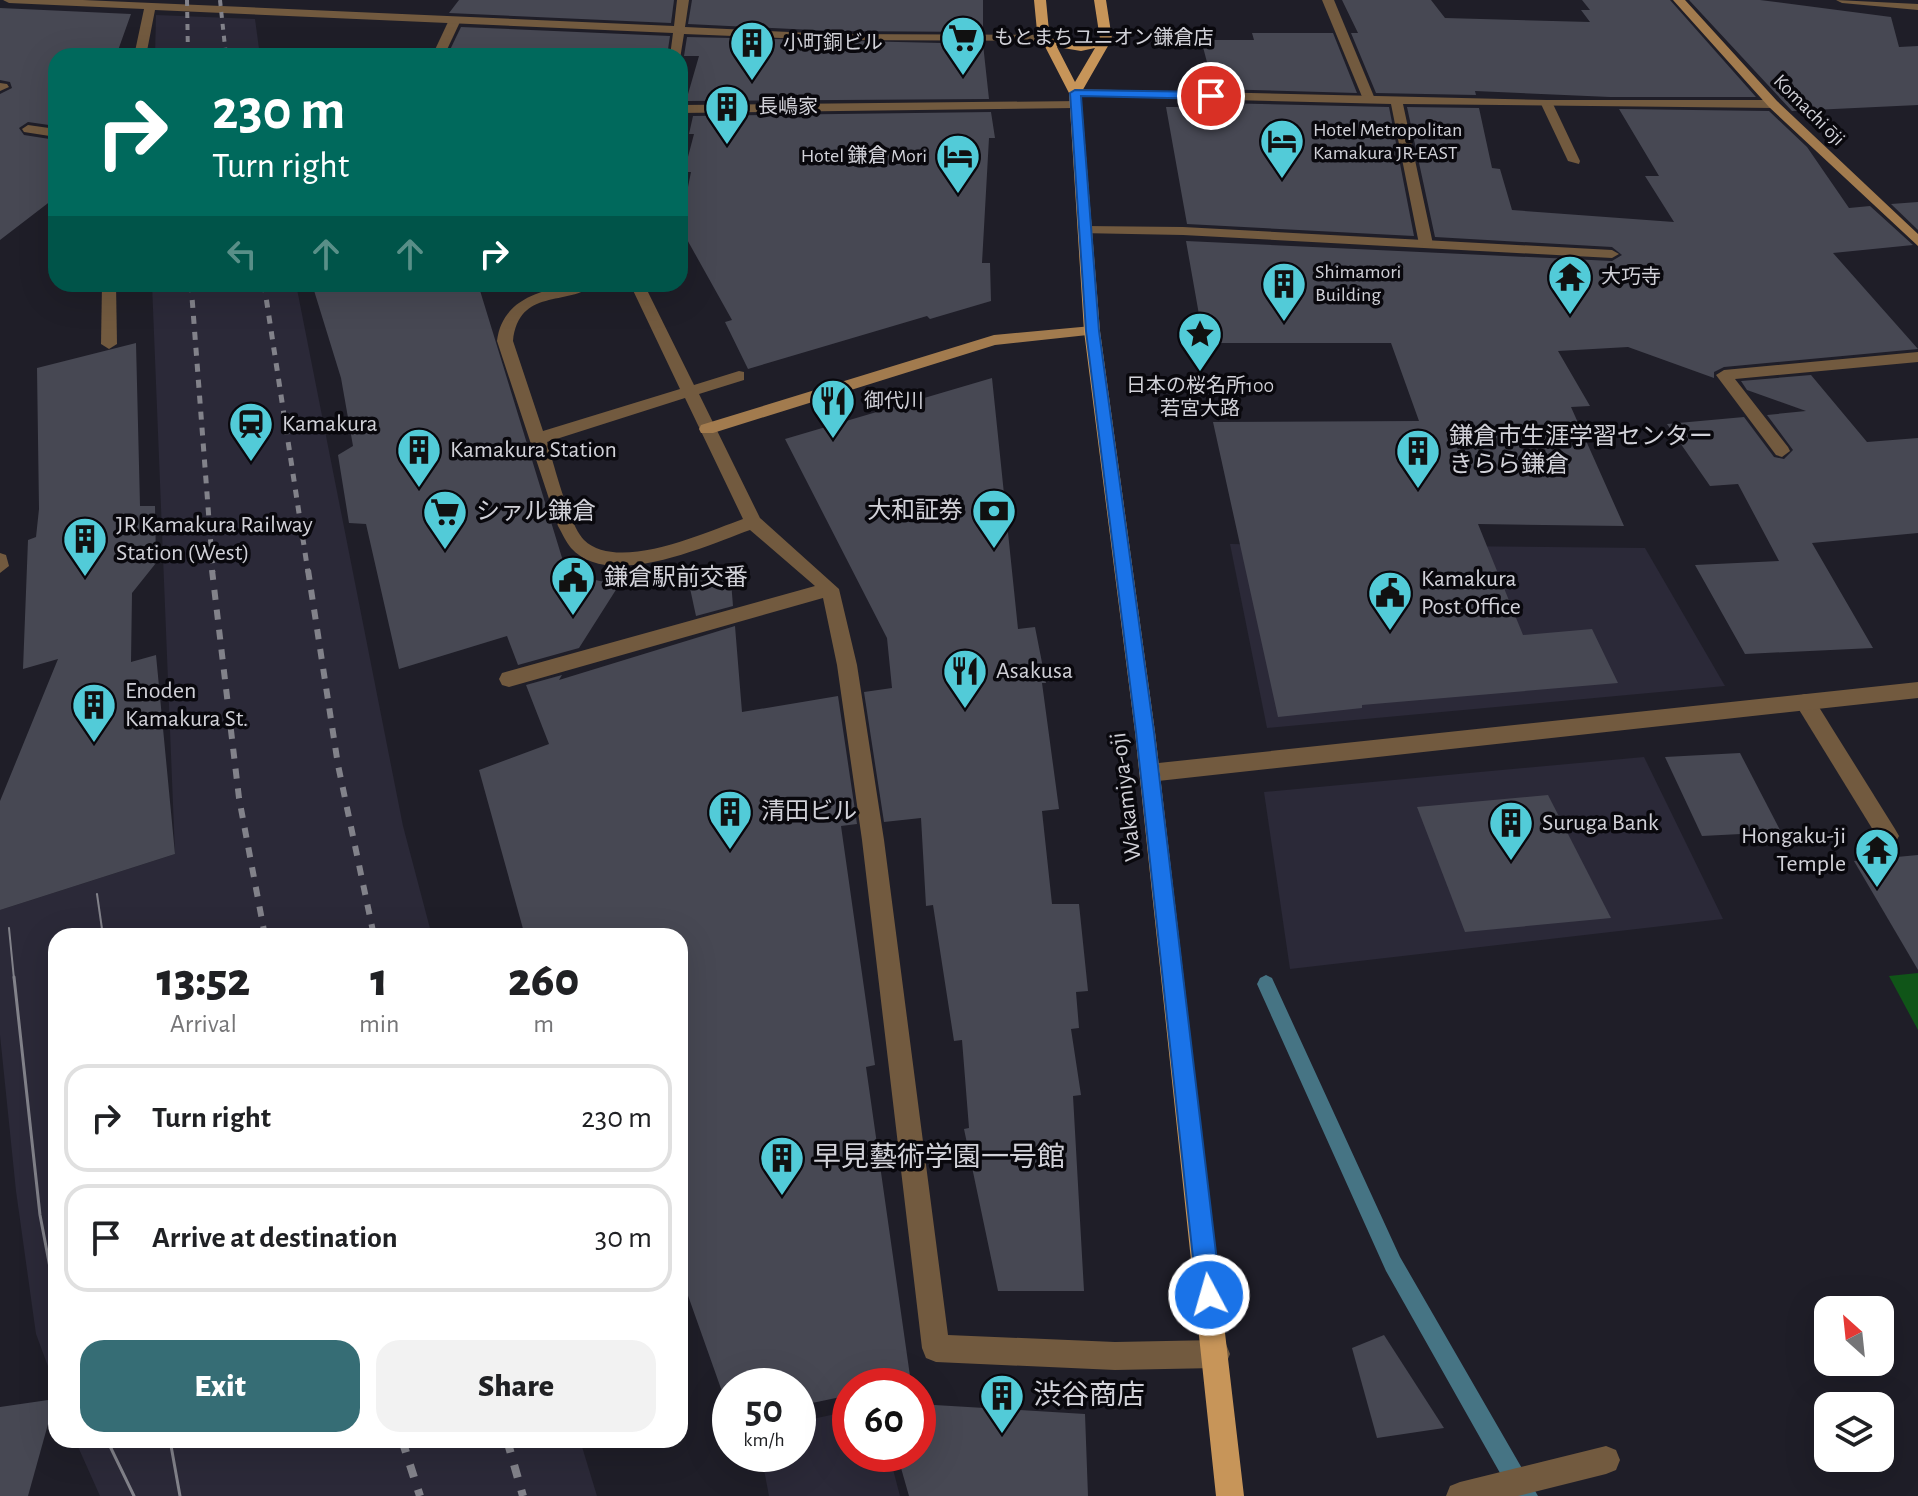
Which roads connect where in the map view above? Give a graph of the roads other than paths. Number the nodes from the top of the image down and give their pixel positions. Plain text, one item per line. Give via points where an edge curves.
1 (9, 0) edge
2 (683, 0) edge
3 (1040, 0) edge
4 (1100, 0) edge
5 (1328, 0) edge
6 (1679, 0) edge
7 (1842, 0) edge
8 (271, 6) edge
9 (150, 7) junction
10 (1918, 7) edge
11 (454, 22) junction
12 (678, 31) junction
13 (1047, 40) junction
14 (1104, 42) junction
15 (142, 48) edge
16 (442, 48) edge
17 (677, 48) edge
18 (1076, 98) junction
19 (1369, 99) junction
20 (1396, 99) junction
21 (1547, 104) junction
22 (1773, 104) junction
23 (688, 109) edge
24 (28, 129) dead end
25 (48, 131) edge
26 (48, 136) edge
27 (31, 149) dead end
28 (1574, 161) dead end
29 (1084, 230) junction
30 (1918, 242) edge
31 (1426, 244) junction
32 (1612, 254) dead end
33 (109, 292) edge
34 (558, 292) edge
35 (641, 292) edge
36 (1092, 331) junction
37 (109, 344) dead end
38 (1918, 357) edge
39 (739, 376) dead end
40 (688, 393) junction
41 (707, 429) junction
42 (537, 439) junction
43 (1782, 451) dead end
44 (753, 522) junction
45 (830, 589) junction
46 (509, 679) dead end
47 (1918, 690) edge
48 (1805, 702) junction
49 (1149, 773) junction
50 (1888, 836) dead end
51 (1216, 1354) junction
52 (1606, 1460) dead end
53 (1230, 1496) edge
54 (1460, 1496) edge

1 - 9 street
2 - 12 street
3 - 13 main road
4 - 14 main road
5 - 19 street
6 - 22 street, Komachi ōji
7 - 10 street
8 - 9 street
8 - 11 street
9 - 15 street
11 - 12 street
11 - 16 street
12 - 13 street
12 - 17 street
13 - 14 main road via 1071,48
13 - 18 main road
14 - 18 main road
18 - 19 street
18 - 23 street
18 - 29 main road, Wakamiya-oji
19 - 20 street
20 - 21 street
20 - 31 street
21 - 22 street
21 - 28 street
22 - 30 street, Komachi ōji
24 - 25 street
26 - 27 street
29 - 31 street
29 - 36 main road, Wakamiya-oji
31 - 32 street
33 - 37 street
34 - 42 street via 522,305 504,328
35 - 40 street
36 - 41 street via 994,340
36 - 49 main road, Wakamiya-oji
38 - 43 street via 1724,375
39 - 40 street
40 - 41 street
40 - 42 street
41 - 44 street
42 - 44 street via 567,526 579,547 595,554 615,560 643,558
44 - 45 street
45 - 46 street
45 - 51 street via 873,840 936,1348 1115,1356
47 - 48 street
48 - 49 street
48 - 50 street
49 - 51 main road, Wakamiya-oji
51 - 53 main road, Wakamiya-oji
52 - 54 street

